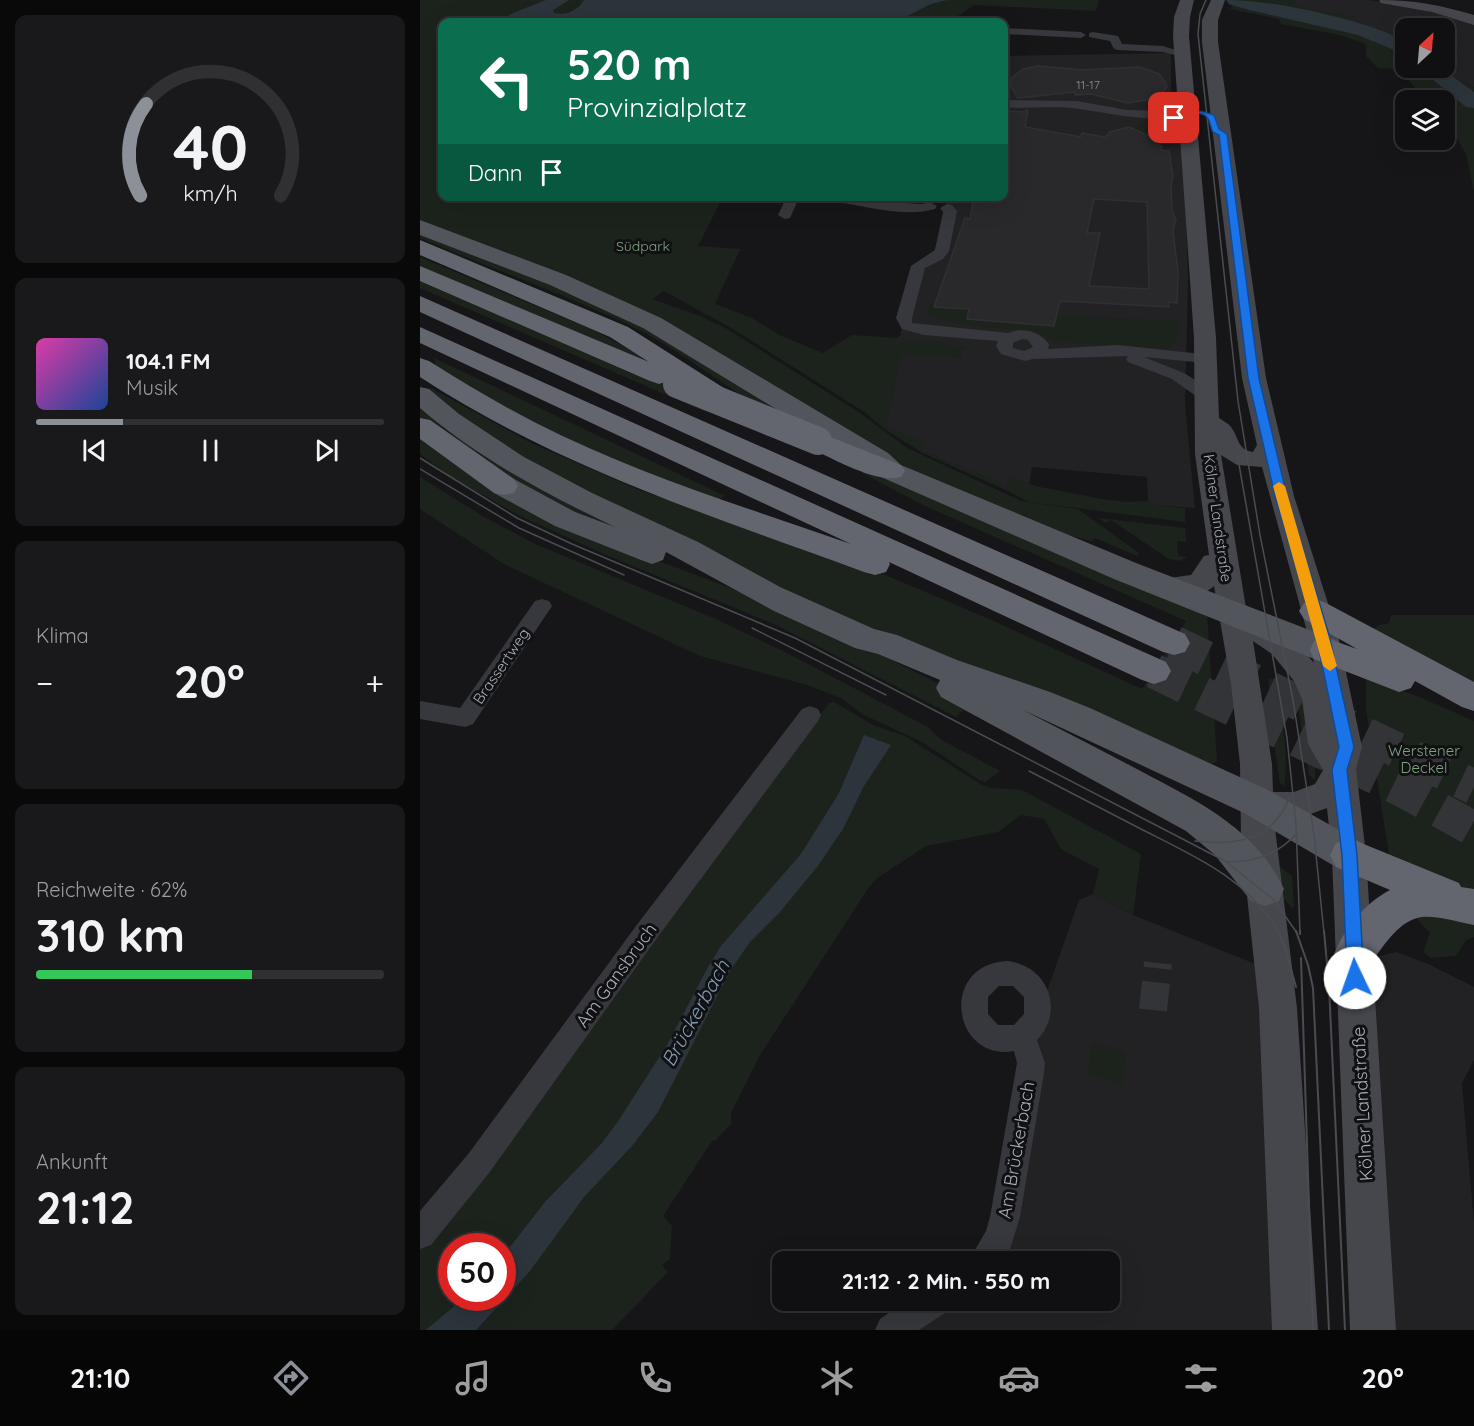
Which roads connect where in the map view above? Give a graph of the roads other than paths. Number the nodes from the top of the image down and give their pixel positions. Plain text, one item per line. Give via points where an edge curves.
1 (1187, 0) edge
2 (1218, 0) edge
3 (1386, 0) edge
4 (1474, 20) edge
5 (1008, 31) edge
6 (1081, 35) dead end
7 (1093, 35) dead end
8 (1182, 51) junction
9 (1213, 66) junction
10 (1008, 104) edge
11 (1187, 118) junction
12 (1222, 134) junction
13 (1191, 165) junction
14 (1230, 189) junction
15 (791, 201) edge
16 (858, 201) edge
17 (932, 201) edge
18 (933, 201) edge
19 (785, 215) dead end
20 (420, 227) edge
21 (420, 247) edge
22 (420, 273) edge
23 (420, 303) edge
24 (420, 334) edge
25 (1096, 352) junction
26 (1206, 357) junction
27 (420, 366) edge
28 (1254, 378) junction
29 (420, 395) edge
30 (1206, 395) junction
31 (1207, 421) junction
32 (420, 426) edge
33 (1269, 445) junction
34 (891, 471) junction
35 (504, 486) joint
36 (855, 498) junction
37 (1222, 560) junction
38 (737, 579) junction
39 (971, 585) junction
40 (1164, 587) junction
41 (542, 606) dead end
42 (1315, 611) junction
43 (1232, 615) junction
44 (866, 639) junction
45 (1174, 643) tunnel mouth
46 (1282, 646) junction
47 (1326, 650) junction
48 (1154, 671) tunnel mouth
49 (1246, 684) junction
50 (1474, 698) edge
51 (420, 710) edge
52 (1474, 714) edge
53 (810, 715) dead end
54 (1340, 770) junction
55 (1257, 802) junction
56 (1350, 855) junction
57 (1265, 889) junction
58 (1474, 907) edge
59 (1354, 954) junction
60 (1022, 1035) dead end
61 (420, 1234) edge
62 (990, 1251) edge
63 (920, 1311) edge
64 (891, 1330) edge
65 (1295, 1330) edge
66 (1373, 1330) edge

1 - 8 main road, Kölner Landstraße via 1181,28
2 - 9 main road, Kölner Landstraße via 1210,20
3 - 4 main road
5 - 6 street
7 - 8 street via 1113,37 1118,47
8 - 9 main road via 1193,47 1203,52 1207,64
8 - 11 main road, Kölner Landstraße
9 - 12 main road, Kölner Landstraße
10 - 11 street via 1063,104
11 - 12 main road via 1196,111 1209,115 1216,131
11 - 13 main road, Kölner Landstraße
12 - 14 main road, Kölner Landstraße
13 - 14 main road, Kölner Landstraße via 1199,168 1203,188 1214,192
13 - 26 main road, Kölner Landstraße
14 - 28 main road, Kölner Landstraße
15 - 19 street
16 - 17 street via 923,208
18 - 25 street via 937,209 950,211 942,251 918,266 905,323 908,327 1008,338 1025,335 1036,347
20 - 34 main road via 558,280 652,323 878,459
21 - 36 highway via 619,332 822,464 842,479
22 - 34 highway, bridge
23 - 36 highway
24 - 39 highway
25 - 26 street
25 - 30 street via 1159,367
26 - 28 main road via 1212,351 1228,353
26 - 30 main road, Kölner Landstraße
27 - 39 highway via 478,403 606,467 878,565
28 - 33 main road, Kölner Landstraße
29 - 38 main road via 467,435 501,456 714,562
30 - 31 main road, Kölner Landstraße
31 - 33 main road, Kölner Landstraße via 1221,430 1224,444 1238,456 1262,459
31 - 37 main road, Kölner Landstraße
32 - 35 highway
33 - 42 main road, Kölner Landstraße
34 - 40 main road
35 - 38 main road via 594,532 699,570
36 - 45 highway
37 - 40 main road via 1214,563 1202,582 1188,587
37 - 43 main road, Kölner Landstraße
38 - 44 main road
39 - 48 highway
40 - 43 main road
41 - 51 street, Brassertweg via 465,718
42 - 47 main road, Kölner Landstraße
42 - 50 highway
43 - 46 main road, Kölner Landstraße
43 - 47 main road via 1246,617
43 - 49 main road, Kölner Landstraße
44 - 55 main road via 1038,701
44 - 57 main road via 1199,820 1228,843
46 - 47 main road, Kölner Landstraße
46 - 49 main road via 1255,666
46 - 54 main road, Kölner Landstraße via 1312,687 1324,744
47 - 52 highway
47 - 54 main road, Kölner Landstraße via 1346,747
49 - 55 main road, Kölner Landstraße
53 - 61 street, Am Gansbruch via 479,1163
54 - 55 main road, Kölner Landstraße via 1331,789 1319,798 1294,806
54 - 56 main road, Kölner Landstraße
55 - 56 main road
55 - 57 main road, Kölner Landstraße
56 - 58 highway
56 - 59 main road, Kölner Landstraße
57 - 65 main road, Kölner Landstraße via 1278,1008
58 - 59 highway via 1422,897 1400,903 1379,920
59 - 66 main road, Kölner Landstraße
60 - 62 street, Am Brückerbach via 1031,1063 1030,1073 1005,1217
63 - 64 street

